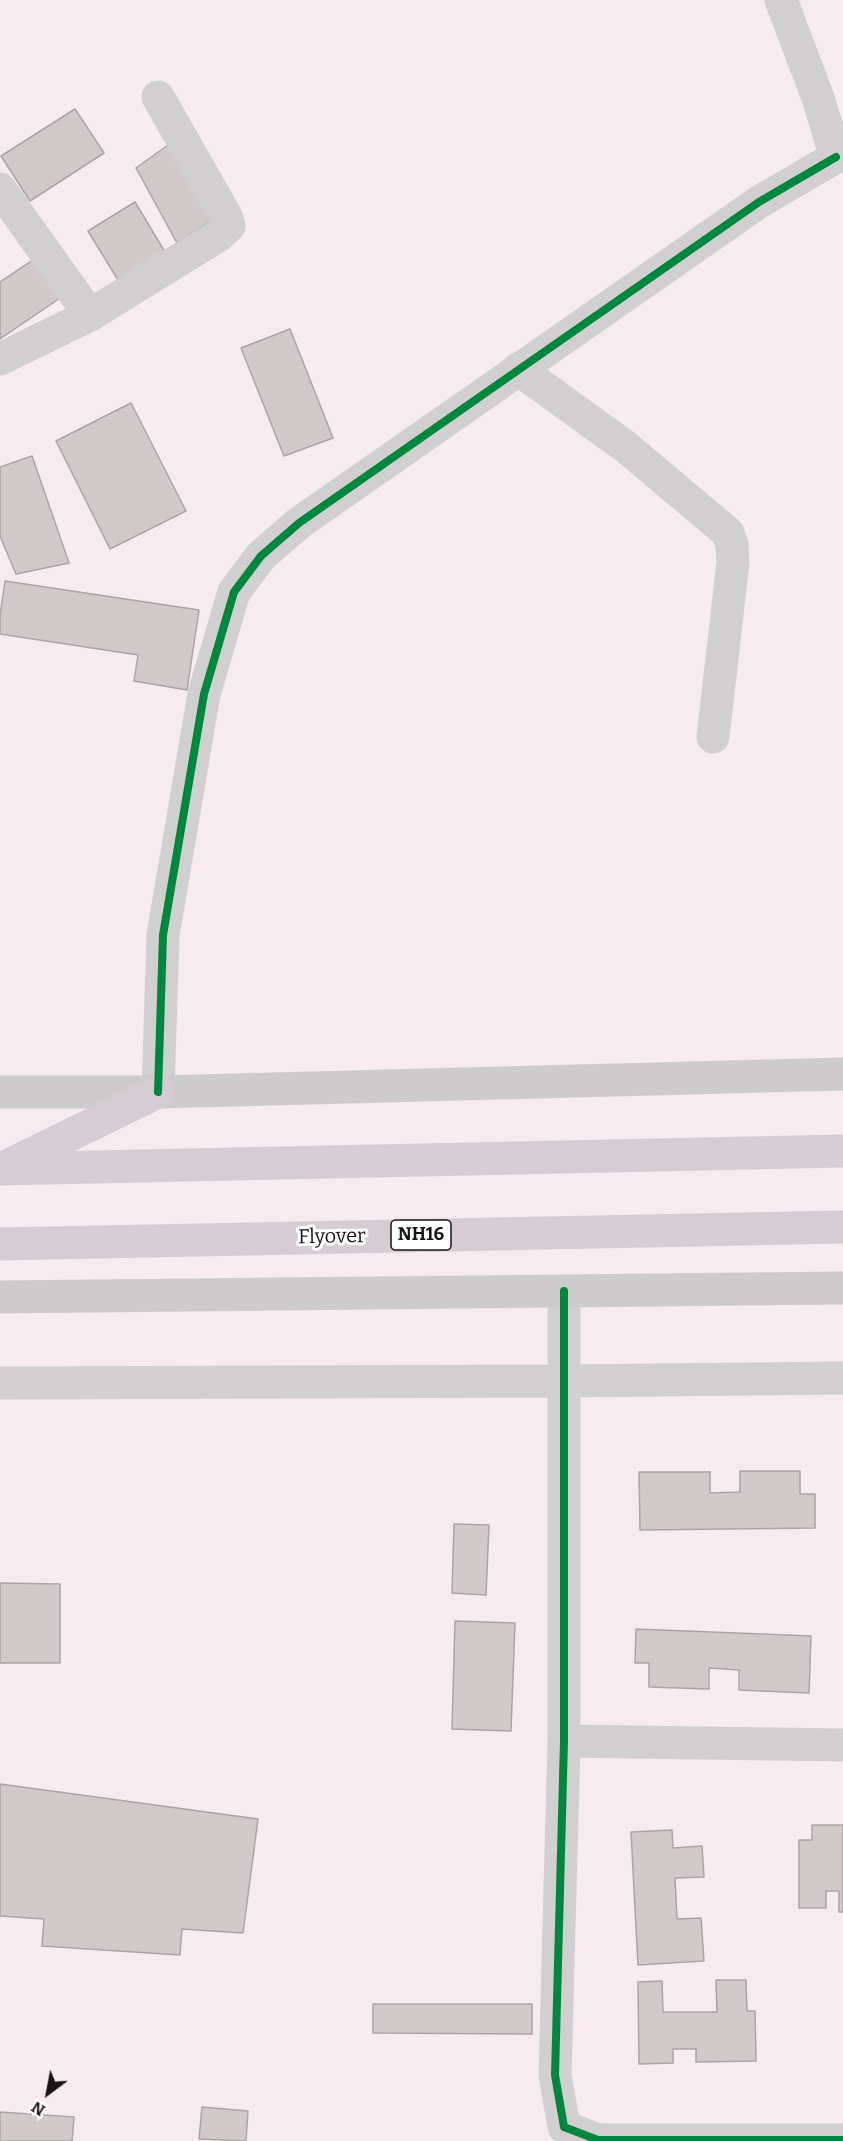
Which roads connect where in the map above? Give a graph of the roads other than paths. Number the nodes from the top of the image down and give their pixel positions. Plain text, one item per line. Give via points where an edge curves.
1 (781, 0) edge
2 (158, 97) dead end
3 (839, 155) edge
4 (0, 189) edge
5 (90, 315) junction
6 (0, 359) edge
7 (518, 369) junction
8 (713, 737) dead end
9 (843, 1074) edge
10 (0, 1092) edge
11 (158, 1092) junction
12 (843, 1151) edge
13 (1, 1169) edge
14 (843, 1227) edge
15 (0, 1244) edge
16 (843, 1288) edge
17 (564, 1291) junction
18 (0, 1297) edge
19 (843, 1378) edge
20 (564, 1381) junction
21 (0, 1383) edge
22 (564, 1741) junction
23 (843, 1745) edge
24 (843, 2140) edge
25 (751, 2141) edge

1 - 3 street
2 - 5 street via 229,226
3 - 7 street via 759,202
4 - 5 street
5 - 6 street
7 - 8 street via 626,447 728,533 733,562
7 - 11 street via 298,523 261,556 234,592 204,694 163,935
9 - 11 street
10 - 11 street
11 - 13 highway
12 - 13 highway
14 - 15 highway, Flyover / NH16
16 - 17 street
17 - 18 street
17 - 20 street
19 - 20 street
20 - 21 street
20 - 22 street
22 - 23 street
22 - 25 street via 555,2075 564,2127 598,2140
24 - 25 street

